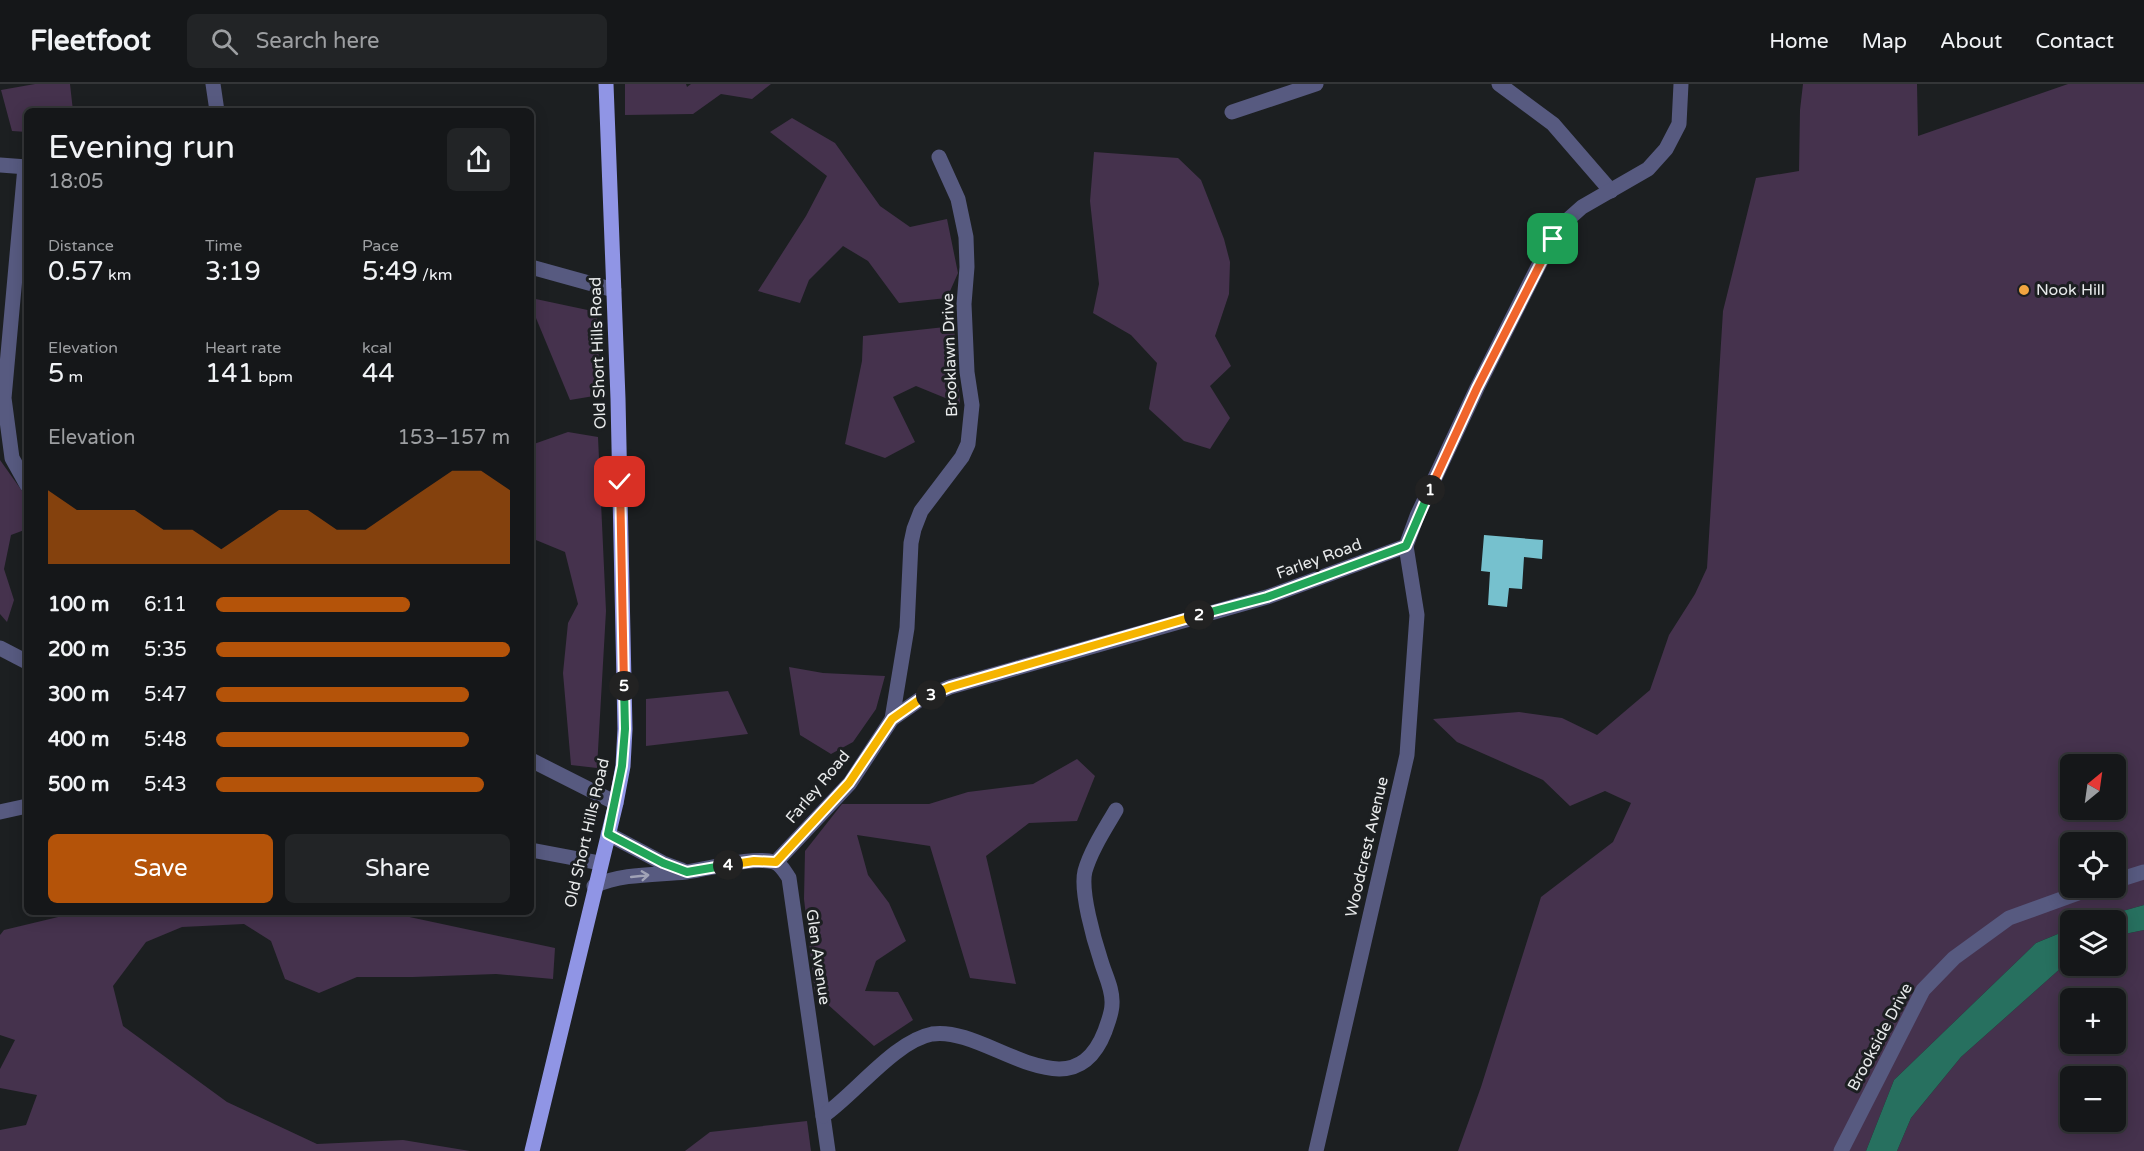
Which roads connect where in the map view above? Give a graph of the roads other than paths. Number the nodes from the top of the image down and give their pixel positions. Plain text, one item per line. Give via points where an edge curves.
1 (213, 84) edge
2 (606, 84) edge
3 (1317, 84) edge
4 (1499, 84) edge
5 (1681, 84) edge
6 (217, 108) edge
7 (1233, 112) dead end
8 (939, 157) dead end
9 (0, 165) edge
10 (24, 167) edge
11 (24, 188) edge
12 (1611, 191) junction
13 (534, 268) edge
14 (614, 290) junction
15 (24, 480) edge
16 (1406, 546) junction
17 (0, 648) edge
18 (24, 660) edge
19 (892, 719) junction
20 (534, 762) edge
21 (616, 803) junction
22 (24, 807) edge
23 (1116, 810) dead end
24 (0, 812) edge
25 (608, 834) junction
26 (534, 851) edge
27 (776, 862) junction
28 (600, 863) junction
29 (687, 872) junction
30 (2144, 872) edge
31 (2126, 878) edge
32 (594, 885) junction
33 (2064, 898) edge
34 (823, 1116) junction
35 (532, 1151) edge
36 (828, 1151) edge
37 (1316, 1151) edge
38 (1841, 1151) edge

1 - 6 street
2 - 14 main road, Old Short Hills Road
3 - 7 street
4 - 12 street via 1553,124
5 - 12 street via 1679,124 1666,149 1648,169
8 - 19 street, Brooklawn Drive via 958,199 966,237 964,304 972,405 968,444 962,457 921,511 914,529 907,628
9 - 10 street
11 - 15 street via 4,398 12,458
12 - 16 street via 1582,207 1550,243 1477,388
13 - 14 street
14 - 21 main road, Old Short Hills Road via 625,729
16 - 19 street, Farley Road via 1267,597 950,687 919,700
16 - 37 street, Woodcrest Avenue via 1417,615 1407,755
17 - 18 street
19 - 27 street, Farley Road via 849,783
20 - 21 street
21 - 25 main road, Old Short Hills Road
22 - 24 street
23 - 34 street via 1084,873 1095,942 1112,993 1102,1038 1092,1053 1067,1068 1053,1069 953,1034 930,1035 889,1058
25 - 28 main road, Old Short Hills Road
25 - 29 street
26 - 28 street
27 - 29 street via 754,861
27 - 34 street, Glen Avenue via 789,878
28 - 32 main road, Old Short Hills Road
32 -> 29 street
30 - 31 street
32 - 35 main road, Old Short Hills Road
33 - 38 street, Brookside Drive via 2009,918 1954,958 1923,990
34 - 36 street, Glen Avenue

